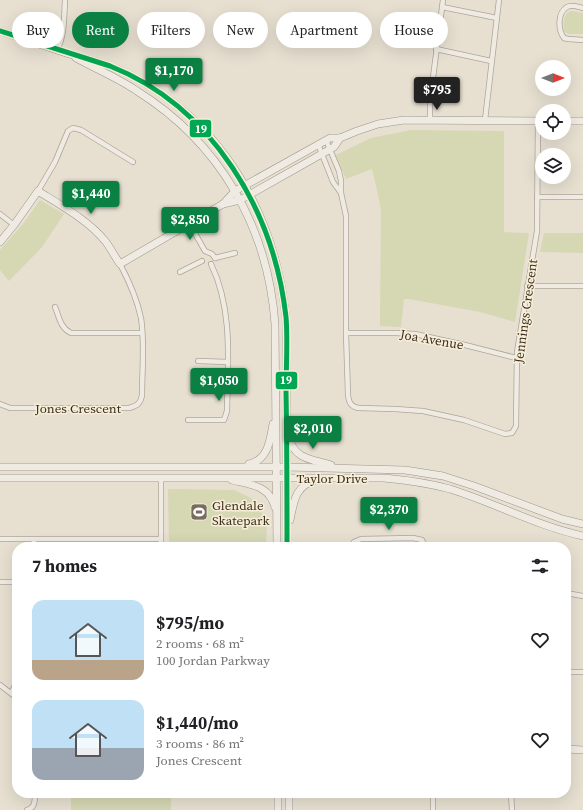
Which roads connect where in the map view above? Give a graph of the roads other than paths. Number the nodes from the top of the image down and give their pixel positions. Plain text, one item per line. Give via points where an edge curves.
1 (65, 0) edge
2 (443, 0) edge
3 (499, 0) edge
4 (442, 7) junction
5 (583, 8) edge
6 (497, 18) junction
7 (0, 31) edge
8 (583, 40) edge
9 (436, 49) junction
10 (57, 50) junction
11 (65, 52) junction
12 (491, 61) junction
13 (430, 120) junction
14 (485, 120) junction
15 (535, 121) edge
16 (571, 121) edge
17 (583, 121) edge
18 (340, 138) junction
19 (326, 140) junction
20 (539, 140) edge
21 (318, 144) junction
22 (330, 149) junction
23 (322, 154) junction
24 (133, 162) dead end
25 (245, 186) junction
26 (38, 191) junction
27 (235, 191) junction
28 (341, 192) junction
29 (250, 195) junction
30 (537, 197) junction
31 (583, 198) edge
32 (240, 200) junction
33 (223, 204) junction
34 (0, 214) edge
35 (189, 223) junction
36 (14, 225) junction
37 (0, 242) edge
38 (205, 252) junction
39 (235, 253) dead end
40 (215, 258) junction
41 (202, 261) junction
42 (120, 264) junction
43 (212, 264) junction
44 (180, 272) dead end
45 (527, 286) junction
46 (583, 286) edge
47 (55, 307) dead end
48 (142, 332) junction
49 (346, 332) junction
50 (516, 358) junction
51 (198, 361) dead end
52 (228, 362) junction
53 (0, 404) edge
54 (276, 404) junction
55 (188, 420) dead end
56 (287, 430) junction
57 (241, 466) junction
58 (0, 467) edge
59 (277, 467) junction
60 (287, 467) junction
61 (340, 468) junction
62 (218, 477) junction
63 (0, 478) edge
64 (161, 478) junction
65 (277, 478) junction
66 (287, 478) junction
67 (325, 478) junction
68 (277, 522) junction
69 (583, 524) edge
70 (287, 536) junction
71 (583, 536) edge
72 (0, 539) edge
73 (34, 539) joint
74 (161, 539) joint
75 (277, 542) edge
76 (287, 542) edge
77 (354, 542) edge
78 (423, 542) edge
79 (0, 582) edge
80 (12, 582) edge
81 (571, 593) edge
82 (583, 596) edge
83 (571, 672) edge
84 (583, 672) edge
85 (0, 685) edge
86 (11, 693) edge
87 (571, 749) edge
88 (583, 750) edge
89 (35, 798) edge
90 (278, 798) edge
91 (289, 798) edge
92 (433, 798) edge
93 (511, 798) edge
94 (27, 810) edge
95 (278, 810) edge
96 (289, 810) edge
97 (433, 810) edge
98 (512, 810) edge

1 - 10 street via 61,43
2 - 4 street
3 - 6 street
4 - 6 street
4 - 9 street
5 - 8 street via 565,8 559,29 564,38
6 - 12 street
7 - 10 main road
9 - 12 street
9 - 13 street
10 - 11 main road
11 - 25 main road via 107,64 161,94 194,121 222,150
11 - 27 main road via 115,77 160,106 196,139
12 - 14 street
13 - 14 main road
13 - 18 main road via 378,124
14 - 15 main road
16 - 17 main road
18 - 19 main road
18 - 22 main road
19 - 21 main road
19 - 22 street, Jennings Crescent
20 - 30 street, Jennings Crescent
21 - 23 street, Jennings Crescent
21 - 25 main road
22 - 23 main road
22 - 28 street, Jennings Crescent via 339,171
23 - 28 street, Jennings Crescent via 333,182
23 - 29 main road
24 - 26 street via 74,128 68,131 55,162
25 - 27 main road
25 - 29 main road
26 - 36 main road
26 - 42 main road, Jones Crescent via 90,225
27 - 32 main road
27 - 33 main road
28 - 49 street, Jennings Crescent via 346,216
29 - 32 main road
29 - 56 main road via 273,248 284,295 287,331
30 - 31 street
30 - 45 street, Jennings Crescent via 536,235
32 - 33 main road
32 - 54 main road via 260,246 273,298
33 - 35 main road
34 - 36 street
35 - 38 street
35 - 42 main road
36 - 37 main road
38 - 40 street
38 - 41 street
39 - 40 street
40 - 43 street
41 - 43 street
41 - 44 street
42 - 48 street, Jones Crescent via 132,288
43 - 52 street via 222,291 227,322
45 - 46 street
45 - 50 street, Jennings Crescent
47 - 48 street via 62,325 71,333
48 - 53 street, Jones Crescent via 142,395 136,406 10,408
49 - 50 street, Joa Avenue via 415,334
49 - 50 street, Jennings Crescent via 348,395 354,407 423,411 464,420 505,434 512,433 516,426
51 - 52 street
52 - 55 street via 227,411 224,420
54 - 57 main road via 271,437 264,456 255,463
54 - 59 main road
56 - 60 main road
56 - 61 main road via 294,449 300,455
57 - 58 main road, Taylor Drive
57 - 59 main road, Taylor Drive
59 - 60 main road, Taylor Drive
59 - 65 main road
60 - 61 main road, Taylor Drive
60 - 66 main road
61 - 69 main road, Taylor Drive via 405,470 443,476 562,520
62 - 64 main road, Taylor Drive
62 - 65 main road, Taylor Drive
62 - 68 main road via 266,490 272,498
63 - 64 main road, Taylor Drive
64 - 74 street
65 - 66 main road, Taylor Drive
65 - 68 main road
66 - 67 main road, Taylor Drive
66 - 70 main road
67 - 70 main road via 309,482 300,488
67 - 71 main road, Taylor Drive via 384,478 450,489 536,522
68 - 75 main road
70 - 76 main road
72 - 73 street
73 - 74 street
77 - 78 street via 361,539 413,538
79 - 80 street
81 - 82 street
83 - 84 street
85 - 86 street
87 - 88 main road
89 - 94 street via 34,806
90 - 95 main road
91 - 96 main road
92 - 97 street
93 - 98 street

